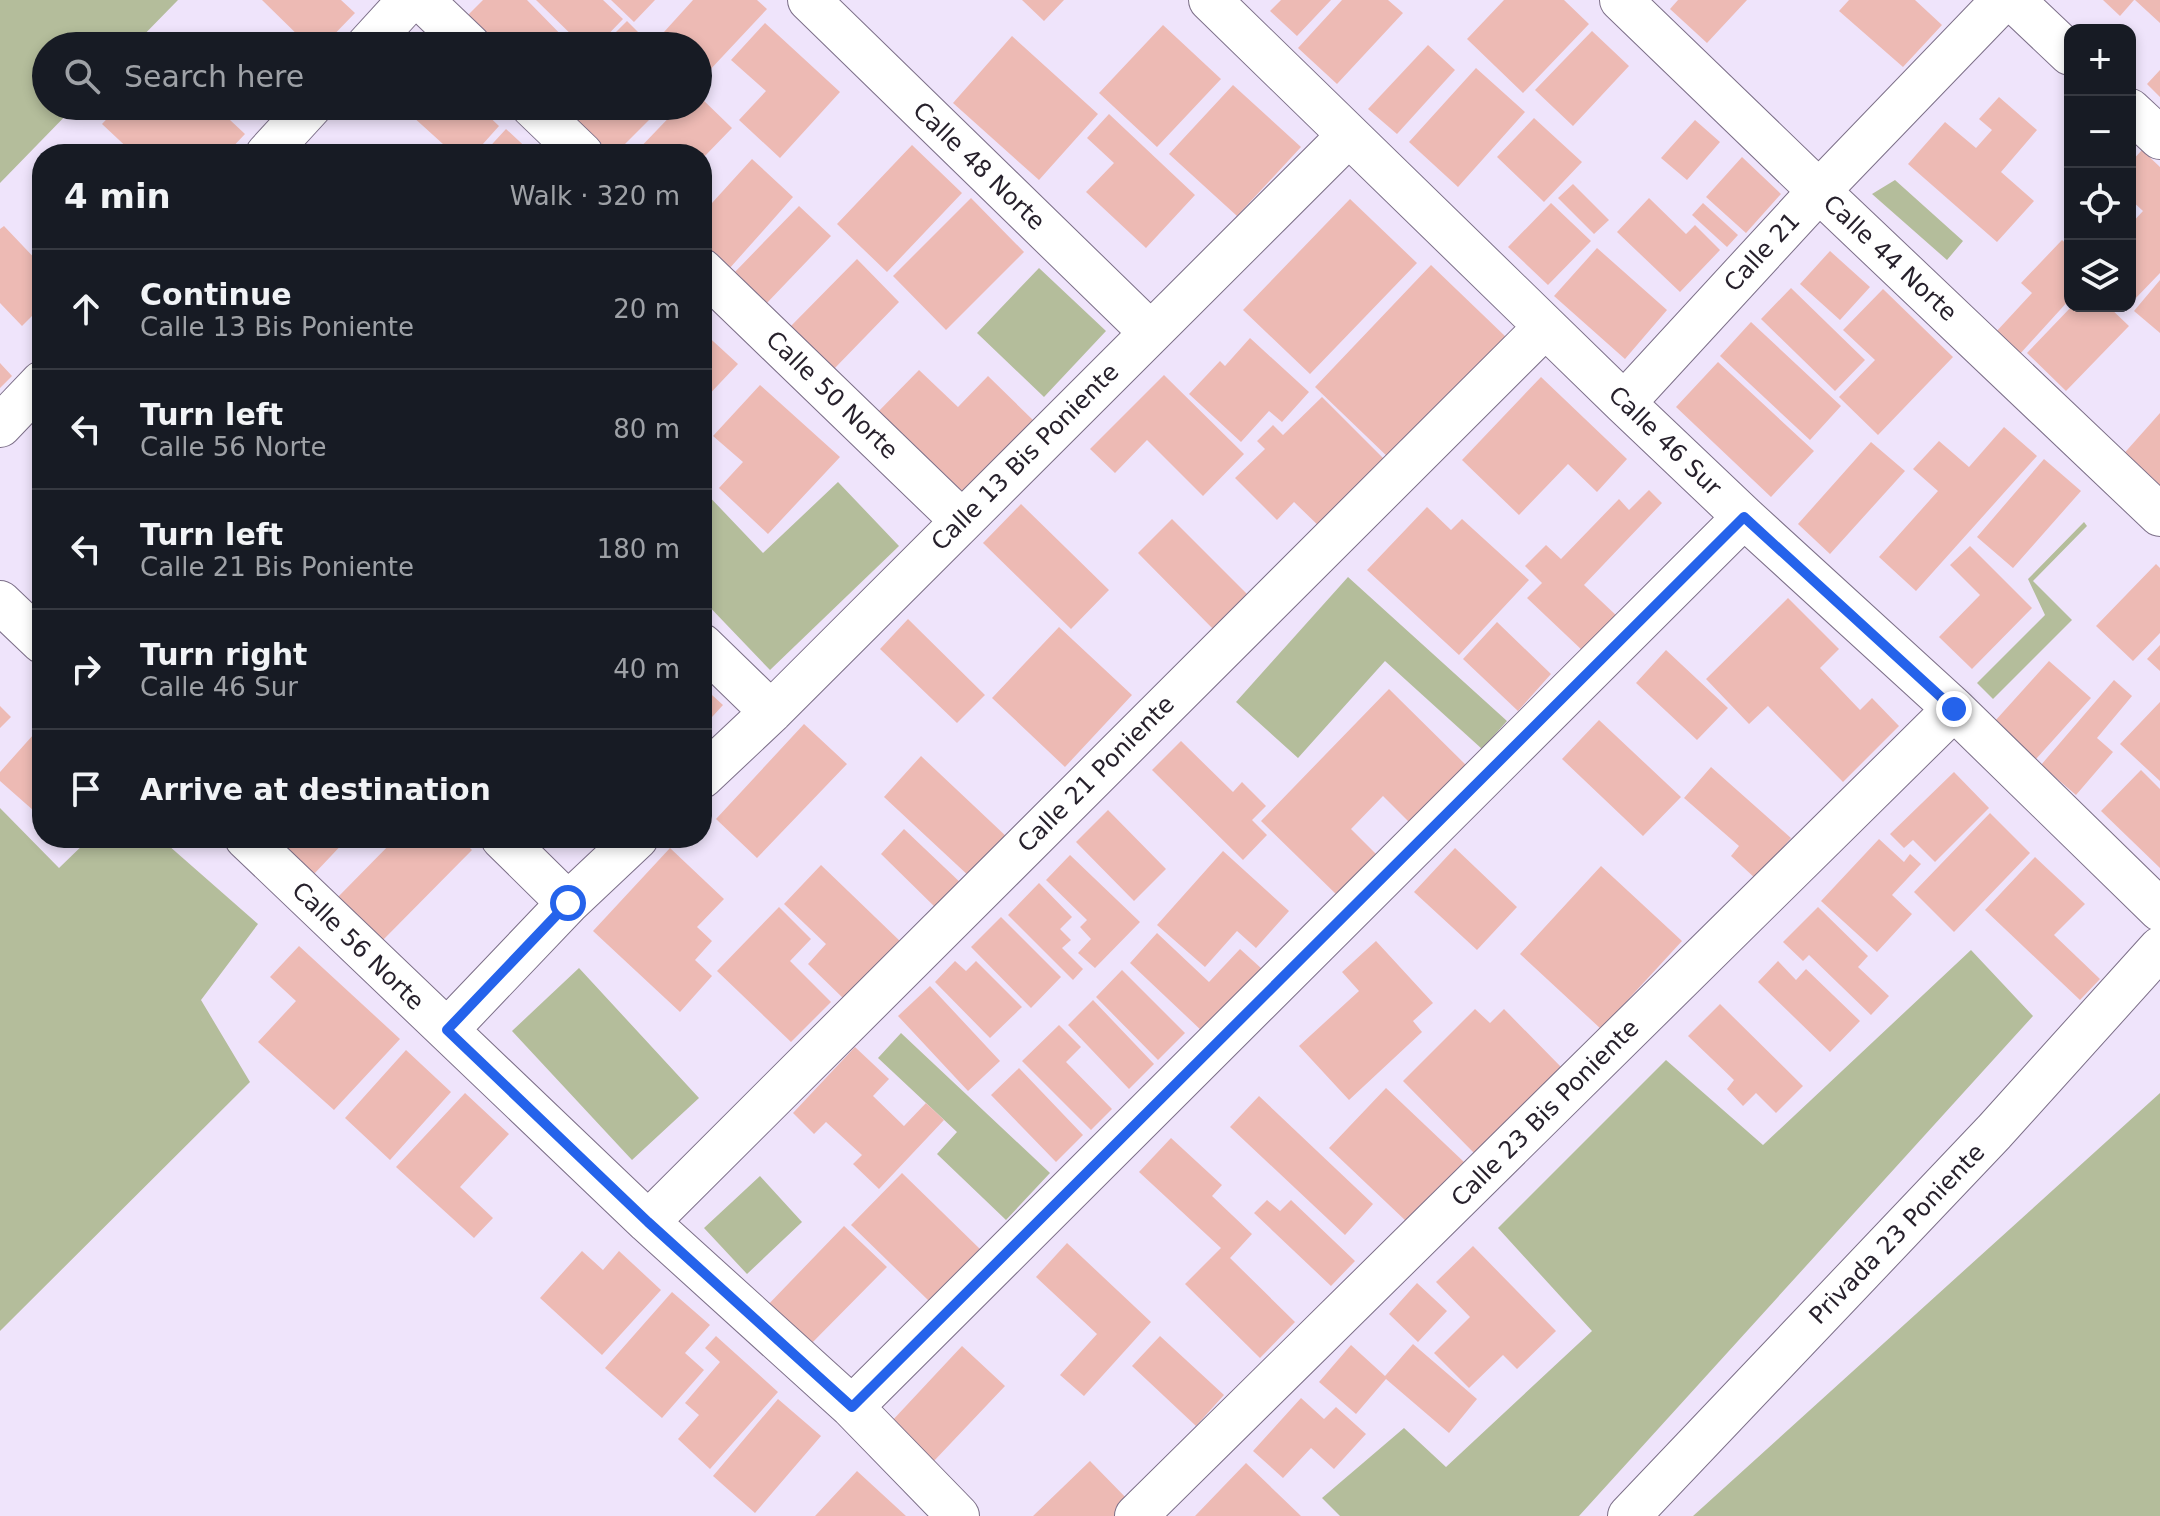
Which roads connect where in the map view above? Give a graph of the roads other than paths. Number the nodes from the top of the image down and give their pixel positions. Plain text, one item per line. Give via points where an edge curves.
1 (409, 0) edge
2 (422, 0) edge
3 (809, 0) edge
4 (1210, 0) edge
5 (1621, 0) edge
6 (2003, 0) edge
7 (2013, 0) edge
8 (380, 32) edge
9 (455, 32) edge
10 (2064, 48) edge
11 (2136, 116) edge
12 (298, 120) edge
13 (547, 120) edge
14 (1348, 136) junction
15 (2160, 138) edge
16 (276, 144) edge
17 (572, 144) edge
18 (1819, 191) junction
19 (712, 280) edge
20 (1545, 327) junction
21 (1150, 332) junction
22 (32, 395) edge
23 (1624, 403) junction
24 (0, 426) edge
25 (2160, 515) edge
26 (1744, 517) junction
27 (962, 521) junction
28 (0, 602) edge
29 (32, 632) edge
30 (712, 655) edge
31 (1954, 709) junction
32 (771, 712) junction
33 (712, 768) edge
34 (256, 848) edge
35 (512, 848) edge
36 (626, 848) edge
37 (568, 903) junction
38 (2160, 910) edge
39 (2160, 948) edge
40 (447, 1030) junction
41 (648, 1222) junction
42 (852, 1407) junction
43 (958, 1516) edge
44 (1136, 1516) edge
45 (1629, 1516) edge

1 - 8 street
2 - 9 street
3 - 21 street, Calle 48 Norte
4 - 14 street, Calle 46 Sur
5 - 18 street, Calle 44 Norte
6 - 18 street, Calle 21
7 - 10 street
11 - 15 street
12 - 16 street
13 - 17 street
14 - 20 street, Calle 46 Sur
14 - 21 street, Calle 13 Bis Poniente
18 - 23 street, Calle 21
18 - 25 street, Calle 44 Norte
19 - 27 street, Calle 50 Norte
20 - 23 street, Calle 46 Sur
20 - 41 street, Calle 21 Poniente
21 - 27 street, Calle 13 Bis Poniente
22 - 24 street
23 - 26 street, Calle 46 Sur
26 - 31 street, Calle 46 Sur
26 - 42 street
27 - 32 street, Calle 13 Bis Poniente
28 - 29 street
30 - 32 street
31 - 38 street, Calle 46 Sur
31 - 44 street, Calle 23 Bis Poniente
32 - 33 street, Calle 13 Bis Poniente
34 - 40 street, Calle 56 Norte
35 - 37 street
36 - 37 street
37 - 40 street
39 - 45 street, Privada 23 Poniente via 1994,1132
40 - 41 street, Calle 56 Norte
41 - 42 street, Calle 56 Norte
42 - 43 street, Calle 56 Norte

